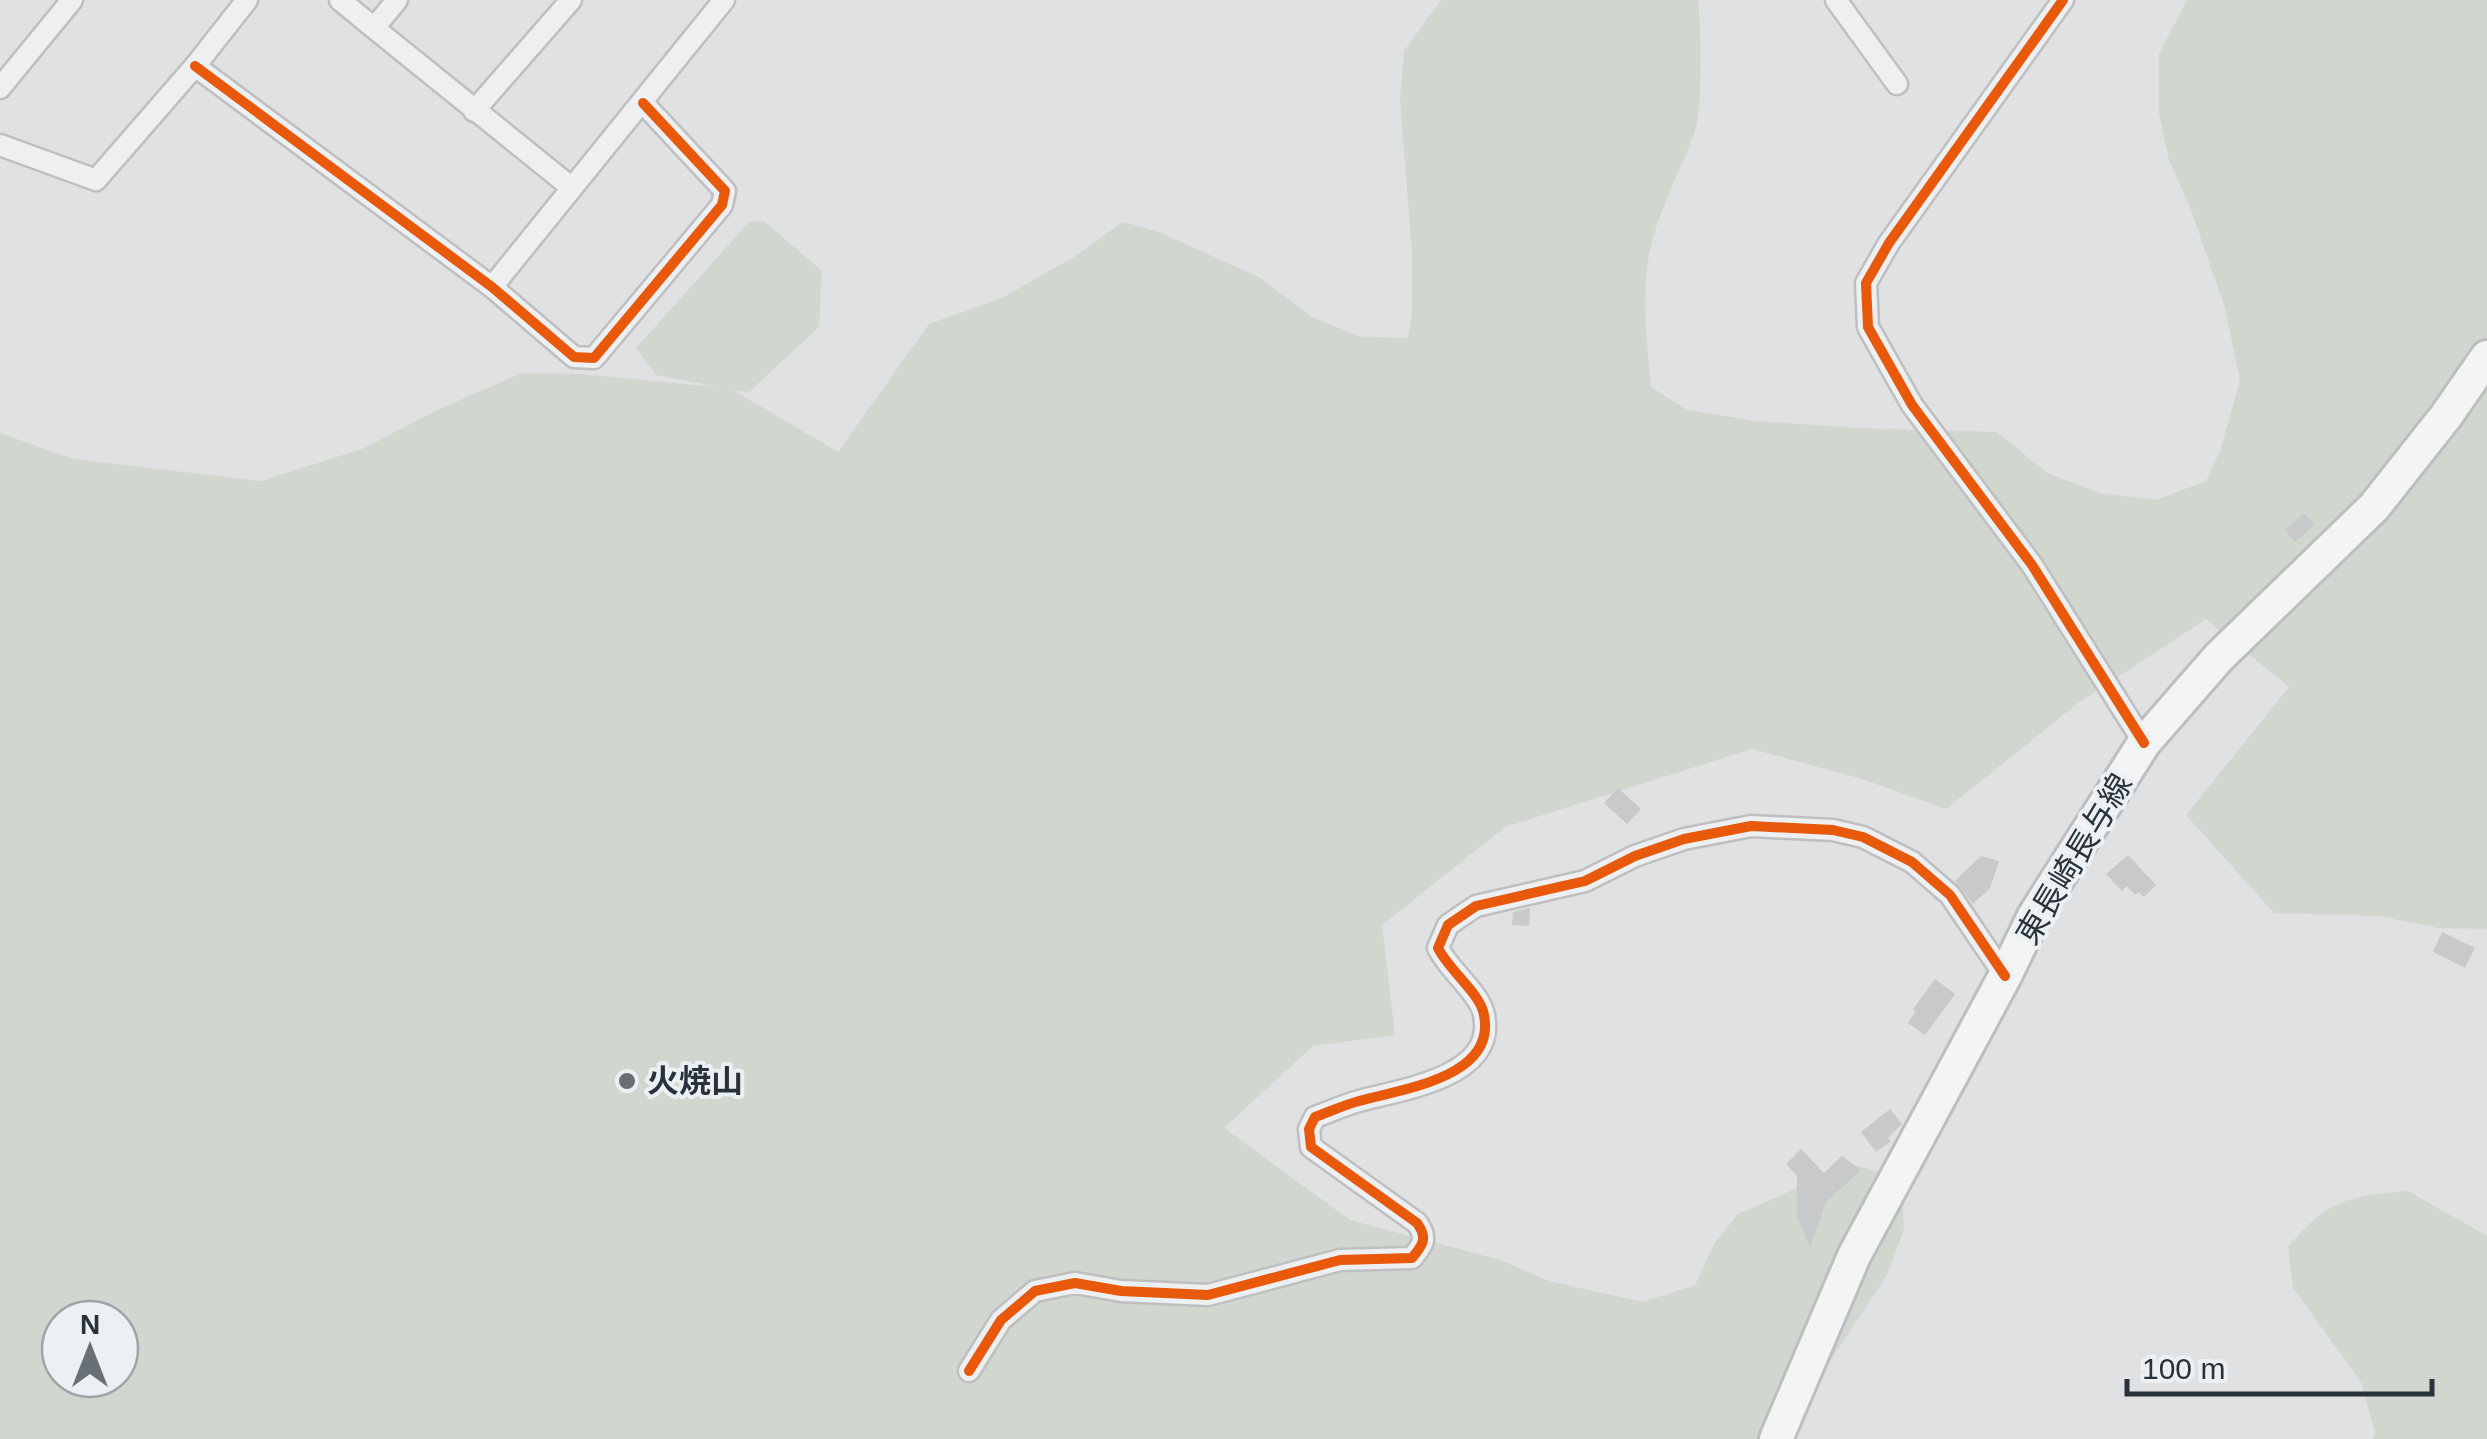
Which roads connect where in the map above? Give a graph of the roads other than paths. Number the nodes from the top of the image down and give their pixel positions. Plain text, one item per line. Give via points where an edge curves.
1 (72, 0) edge
2 (247, 0) edge
3 (340, 0) edge
4 (397, 0) edge
5 (570, 0) edge
6 (724, 0) edge
7 (1836, 0) edge
8 (2063, 0) edge
9 (374, 28) junction
10 (195, 66) junction
11 (1897, 84) dead end
12 (0, 88) edge
13 (643, 103) junction
14 (474, 111) junction
15 (0, 145) edge
16 (572, 188) junction
17 (492, 287) junction
18 (2487, 357) edge
19 (2144, 743) junction
20 (2005, 976) junction
21 (969, 1370) dead end
22 (1776, 1439) edge

1 - 12 street
2 - 10 street
3 - 9 street
4 - 9 street
5 - 14 street
6 - 13 street
7 - 11 street
8 - 19 street via 1889,243 1866,283 1868,327 1912,405 2032,565
9 - 14 street
10 - 15 street via 96,180
10 - 17 street
13 - 16 street
13 - 17 street via 725,191 722,205 594,358 574,357
14 - 16 street
16 - 17 street
18 - 19 main road, 東長崎長与線 via 2374,507 2219,657
19 - 20 main road, 東長崎長与線 via 2034,916
20 - 21 street via 1950,894 1912,862 1832,830 1751,826 1684,839 1585,881 1476,906 1448,925 1438,948 1482,1006 1486,1028 1479,1049 1459,1070 1315,1117 1309,1129 1311,1146 1417,1223 1424,1245 1412,1258 1340,1260 1208,1294 1075,1283 1035,1290 1001,1320
20 - 22 main road, 東長崎長与線 via 1854,1256

